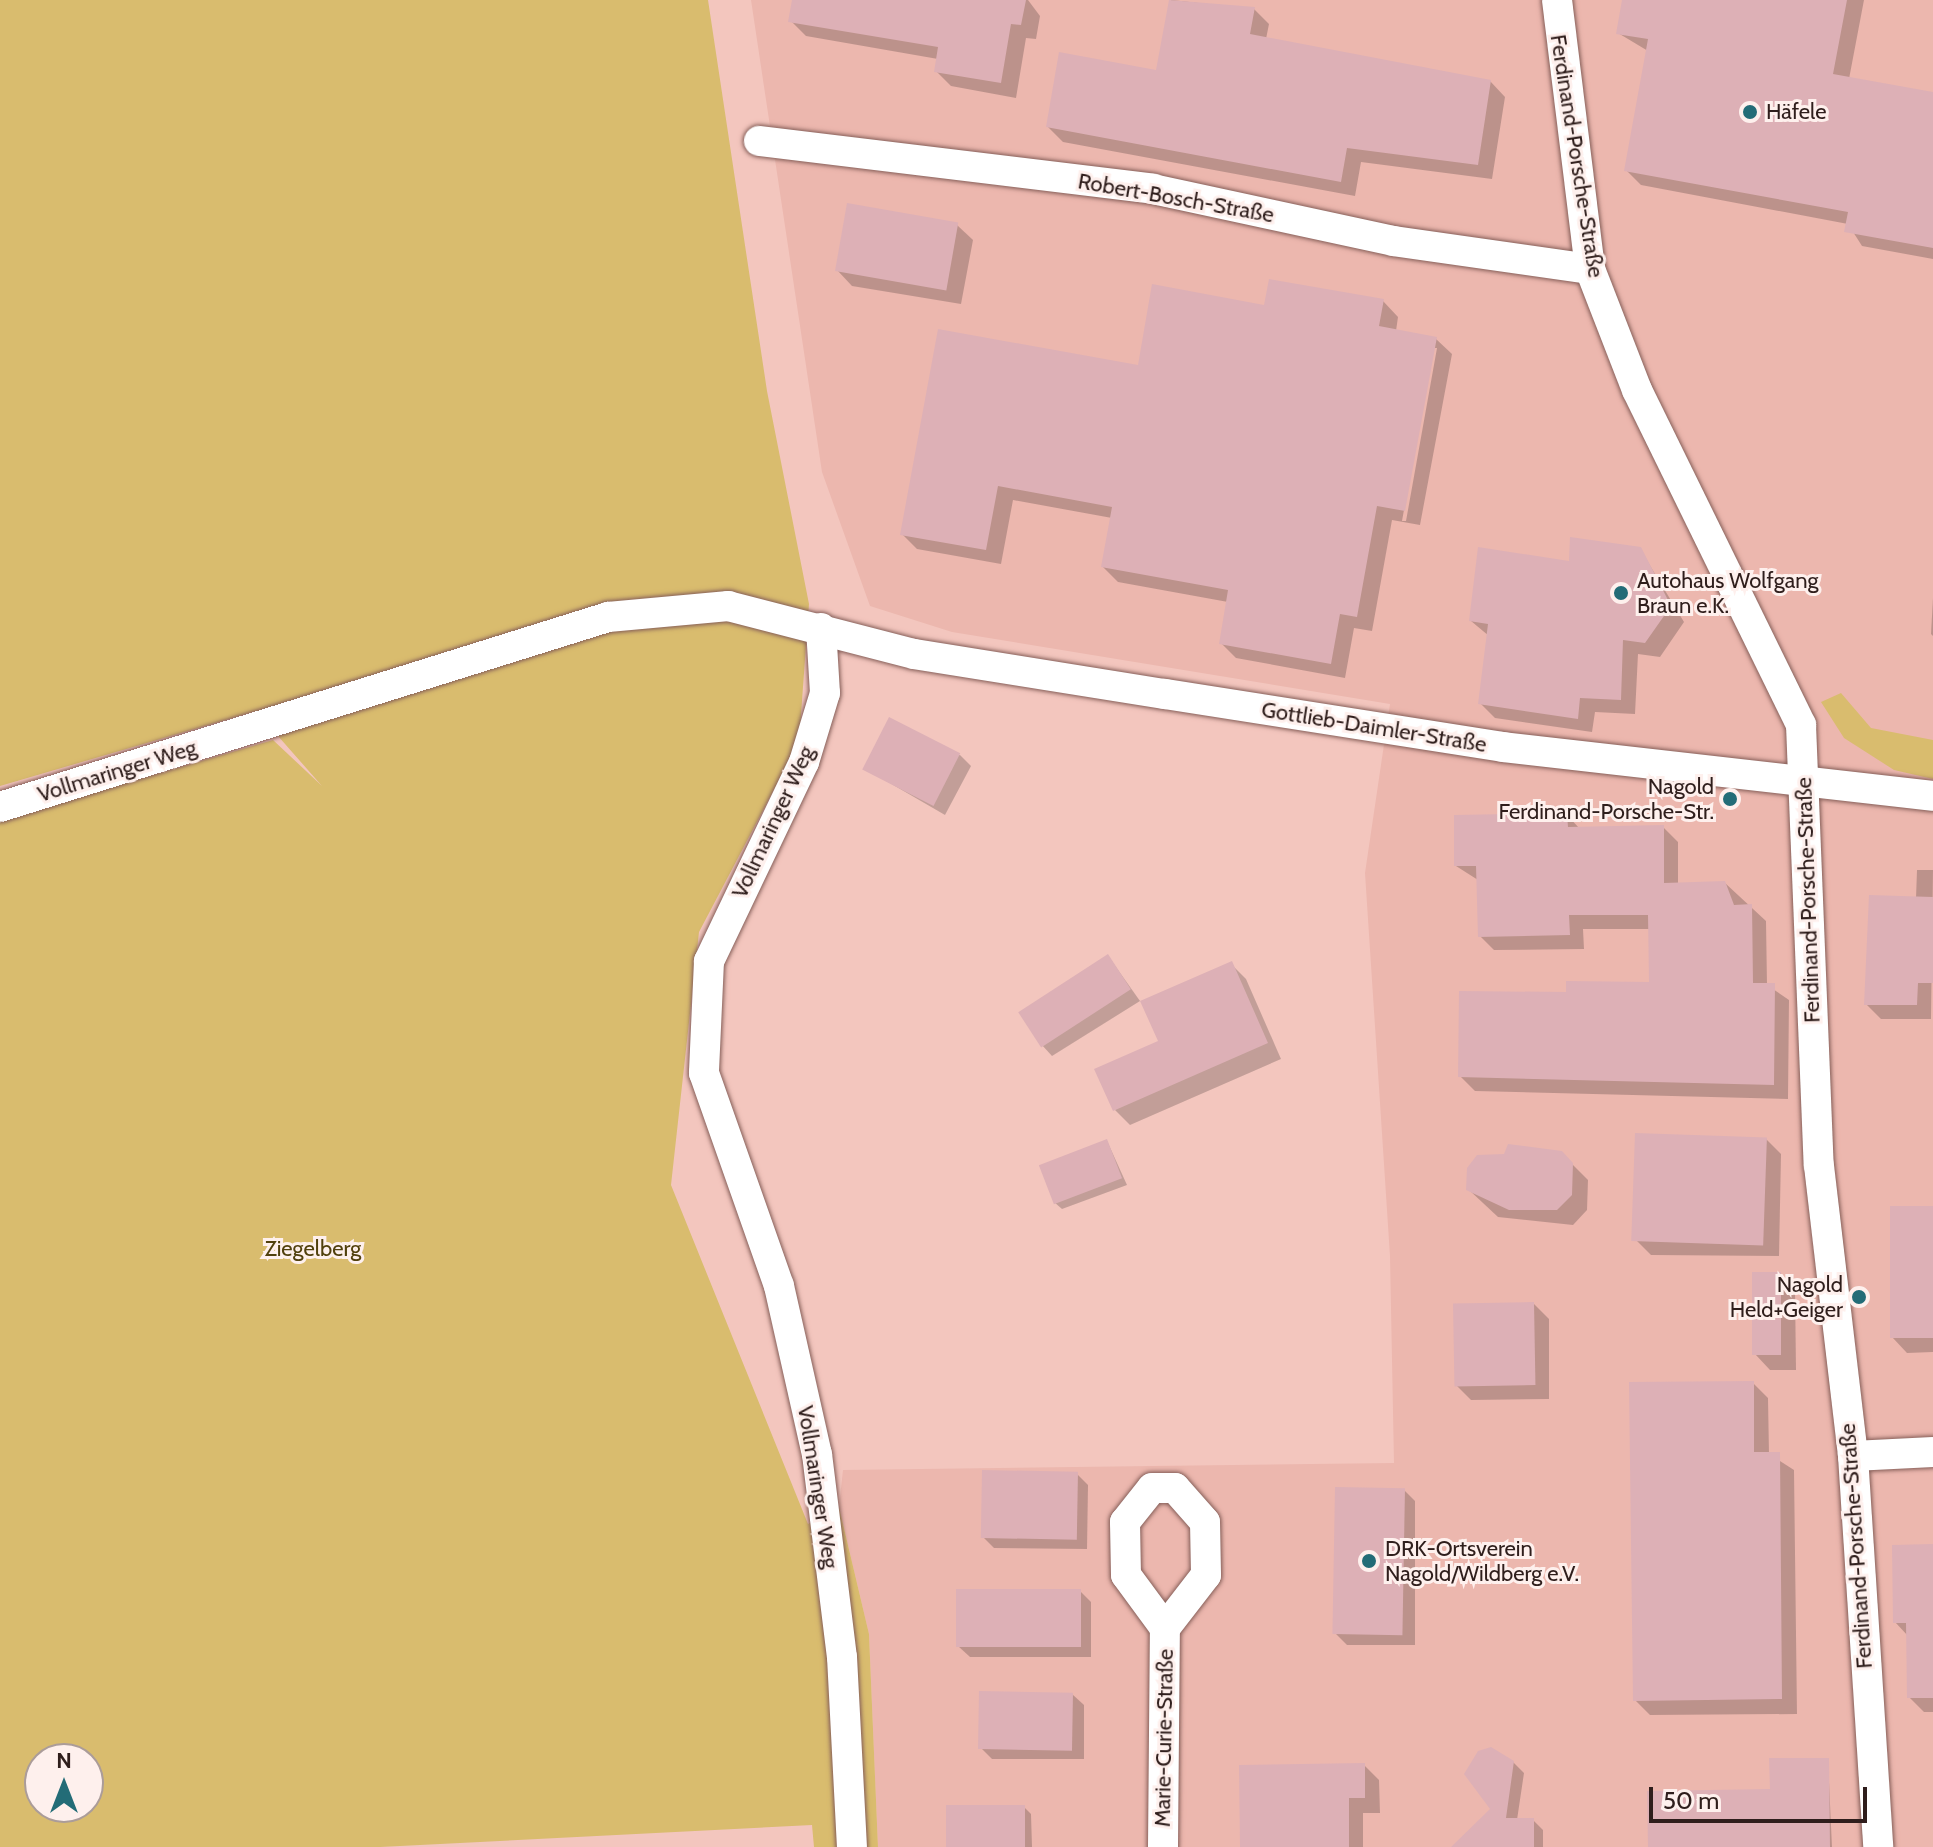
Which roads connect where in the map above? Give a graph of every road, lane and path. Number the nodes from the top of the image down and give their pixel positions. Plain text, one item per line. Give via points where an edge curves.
1 (1557, 0) edge
2 (759, 141) dead end
3 (1590, 269) junction
4 (821, 628) junction
5 (1803, 781) junction
6 (1933, 796) edge
7 (0, 807) edge
8 (1933, 1452) edge
9 (1853, 1456) junction
10 (1165, 1628) dead end
11 (852, 1847) edge
12 (1163, 1847) edge
13 (1878, 1847) edge

1 - 3 street, Ferdinand-Porsche-Straße
2 - 3 street, Robert-Bosch-Straße via 1153,189 1393,241
3 - 5 street, Ferdinand-Porsche-Straße via 1637,390 1801,725
4 - 5 street, Gottlieb-Daimler-Straße via 914,654 1503,747
4 - 7 street, Vollmaringer Weg via 728,606 608,617
4 - 11 street, Vollmaringer Weg via 825,693 804,762 709,961 704,1073 779,1286 817,1454 842,1657
5 - 6 street, Gottlieb-Daimler-Straße
5 - 9 street, Ferdinand-Porsche-Straße via 1819,1166
8 - 9 street
9 - 13 street, Ferdinand-Porsche-Straße
10 - 12 street, Marie-Curie-Straße

